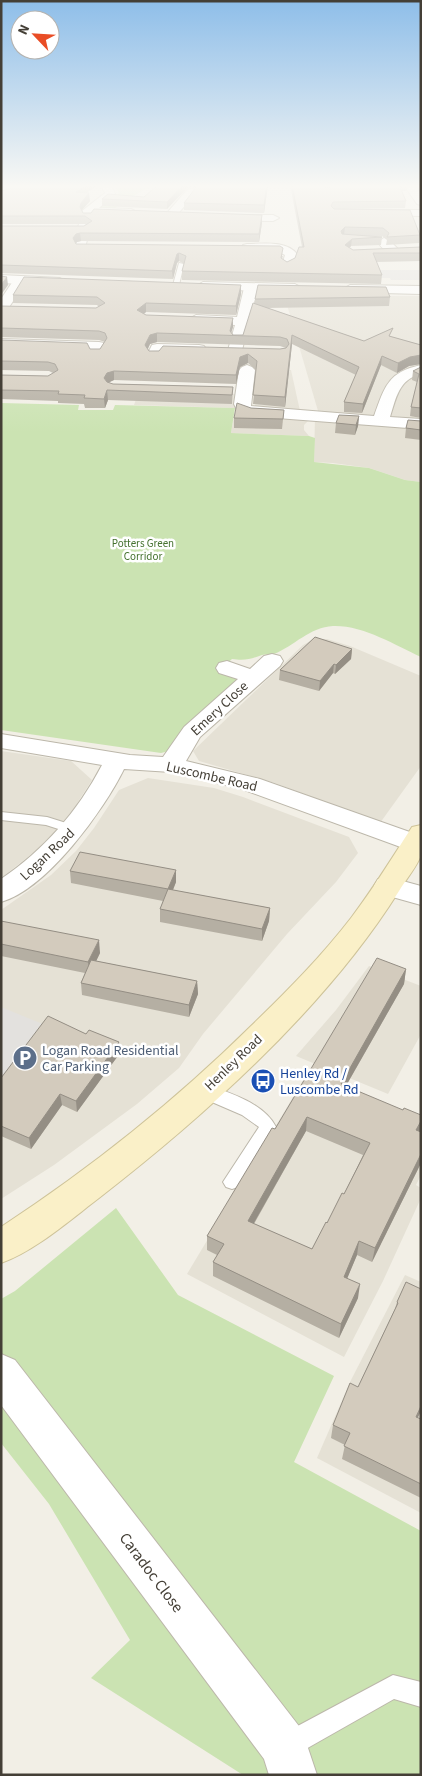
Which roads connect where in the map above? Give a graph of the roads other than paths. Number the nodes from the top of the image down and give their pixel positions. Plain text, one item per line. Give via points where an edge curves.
1 (179, 268) edge
2 (1, 280) edge
3 (20, 281) junction
4 (74, 283) edge
5 (171, 285) joint
6 (251, 288) junction
7 (311, 289) edge
8 (340, 289) edge
9 (421, 290) edge
10 (1, 309) edge
11 (18, 309) edge
12 (185, 319) edge
13 (242, 320) junction
14 (1, 343) edge
15 (225, 350) junction
16 (253, 351) edge
17 (96, 353) edge
18 (154, 355) edge
19 (421, 369) edge
20 (247, 370) dead end
21 (380, 421) junction
22 (421, 424) edge
23 (272, 661) dead end
24 (227, 668) dead end
25 (253, 677) junction
26 (1, 741) edge
27 (118, 759) junction
28 (171, 765) junction
29 (1, 816) edge
30 (74, 830) junction
31 (418, 838) edge
32 (388, 886) junction
33 (1, 893) edge
34 (421, 896) edge
35 (204, 1090) junction
36 (232, 1182) dead end
37 (1, 1247) edge
38 (1, 1373) edge
39 (421, 1695) edge
40 (289, 1761) edge

1 - 5 lane
2 - 3 street
3 - 4 street
3 - 10 street
5 - 6 street
6 - 7 street
6 - 13 street
8 - 9 street
10 - 11 street
12 - 13 street
13 - 15 street
14 - 17 street via 100,346
15 - 16 street
15 - 18 street via 157,348
19 - 21 street via 398,378
20 - 21 street via 238,391 244,409
21 - 22 street
23 - 25 street, Emery Close
24 - 25 street, Emery Close
25 - 28 street, Emery Close via 192,732
26 - 27 street, Luscombe Road
27 - 28 street, Luscombe Road
27 - 30 street, Logan Road
28 - 31 street, Luscombe Road via 251,784
29 - 30 lane via 47,821
30 - 33 street, Logan Road via 46,859
31 - 32 main road, Henley Road
32 - 34 street
32 - 35 main road, Henley Road via 345,945 302,994
35 - 36 lane via 263,1119 268,1127
35 - 37 main road, Henley Road via 102,1175
38 - 40 street, Caradoc Close
39 - 40 lane via 394,1687

